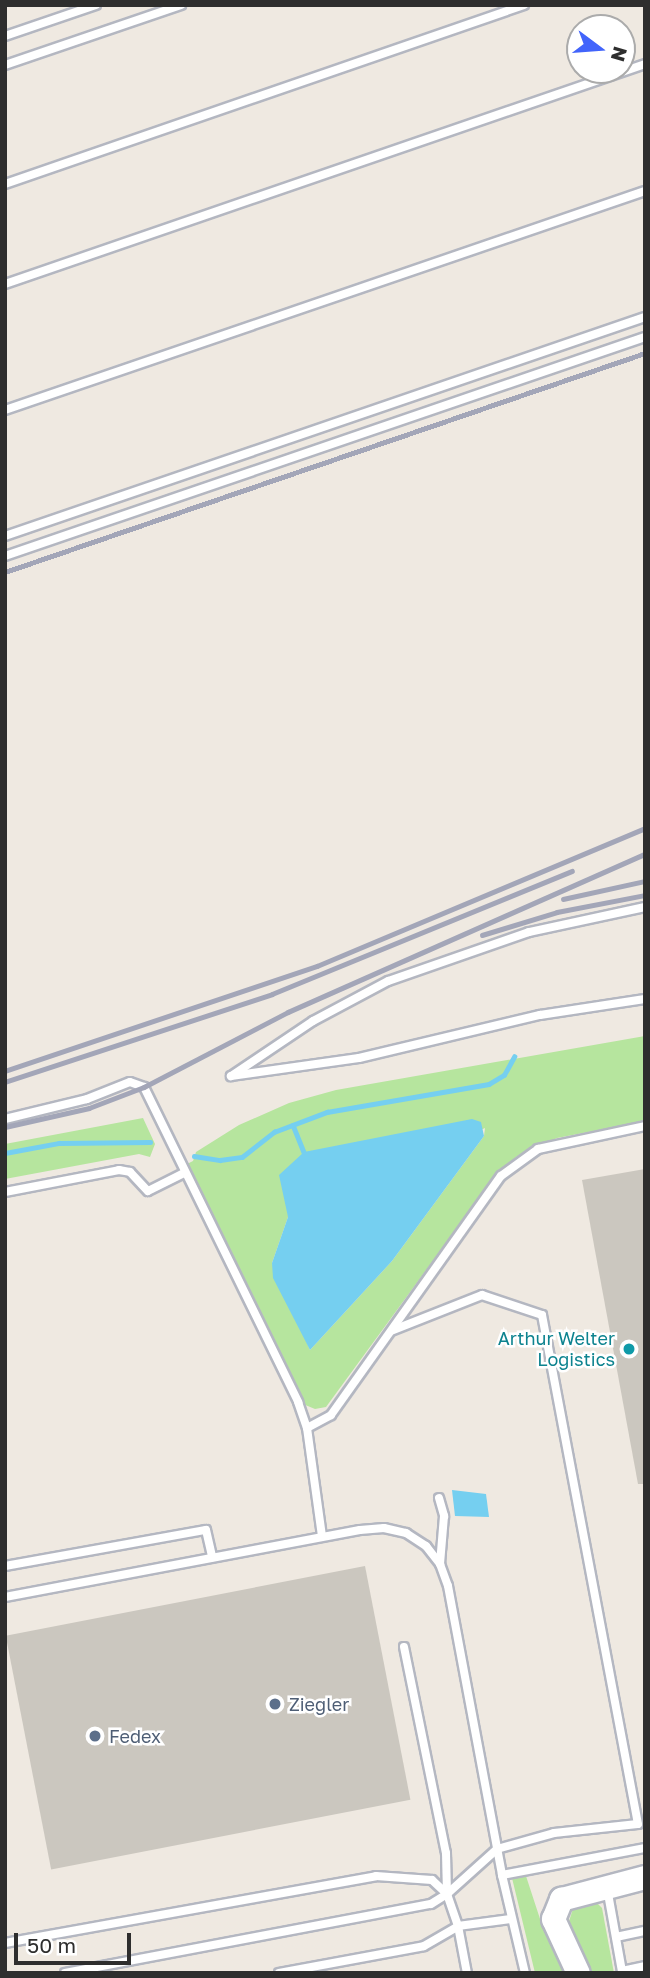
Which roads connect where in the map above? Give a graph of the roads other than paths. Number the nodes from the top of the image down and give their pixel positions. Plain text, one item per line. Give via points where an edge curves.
1 (96, 5) edge
2 (181, 5) edge
3 (524, 5) edge
4 (5, 36) edge
5 (645, 64) edge
6 (5, 65) edge
7 (5, 184) edge
8 (645, 191) edge
9 (5, 284) edge
10 (645, 317) edge
11 (645, 337) edge
12 (5, 410) edge
13 (5, 536) edge
14 (5, 556) edge
15 (645, 907) edge
16 (645, 999) edge
17 (5, 1119) edge
18 (645, 1126) edge
19 (182, 1170) junction
20 (5, 1192) edge
21 (393, 1330) junction
22 (307, 1428) junction
23 (439, 1498) dead end
24 (322, 1536) junction
25 (212, 1558) junction
26 (440, 1564) junction
27 (5, 1566) edge
28 (5, 1597) edge
29 (404, 1647) dead end
30 (645, 1848) edge
31 (497, 1849) junction
32 (502, 1875) junction
33 (645, 1877) edge
34 (606, 1885) junction
35 (447, 1894) junction
36 (511, 1919) junction
37 (458, 1926) junction
38 (645, 1931) edge
39 (616, 1937) junction
40 (5, 1943) edge
41 (645, 1966) edge
42 (65, 1973) edge
43 (279, 1973) edge
44 (467, 1973) edge
45 (525, 1973) edge
46 (578, 1973) edge

1 - 4 lane
2 - 6 lane
3 - 7 lane
5 - 9 lane
8 - 12 lane
10 - 13 lane
11 - 14 lane
15 - 16 lane via 529,932 387,981 313,1021 231,1076 359,1058 540,1015
17 - 19 lane via 139,1081
18 - 21 lane via 560,1142 518,1160 488,1194
19 - 20 lane via 148,1191 130,1172 119,1170
19 - 22 lane via 269,1339
21 - 22 lane via 331,1415
21 - 31 lane via 482,1295 542,1315 638,1824 554,1833
22 - 24 lane
23 - 26 lane via 444,1516
24 - 25 lane
24 - 26 lane via 383,1528 426,1546
25 - 27 lane via 206,1530
25 - 28 lane
26 - 31 lane
29 - 35 lane via 446,1853
30 - 32 lane
31 - 32 lane
31 - 35 lane
32 - 36 lane
33 - 34 main road
34 - 39 lane
34 - 46 main road via 570,1893 554,1908 556,1929
35 - 37 lane
35 - 40 lane via 432,1880 376,1877
35 - 42 lane via 431,1904
36 - 37 lane
36 - 45 lane
37 - 43 lane via 425,1946
37 - 44 lane
38 - 39 lane
39 - 41 lane via 622,1971

